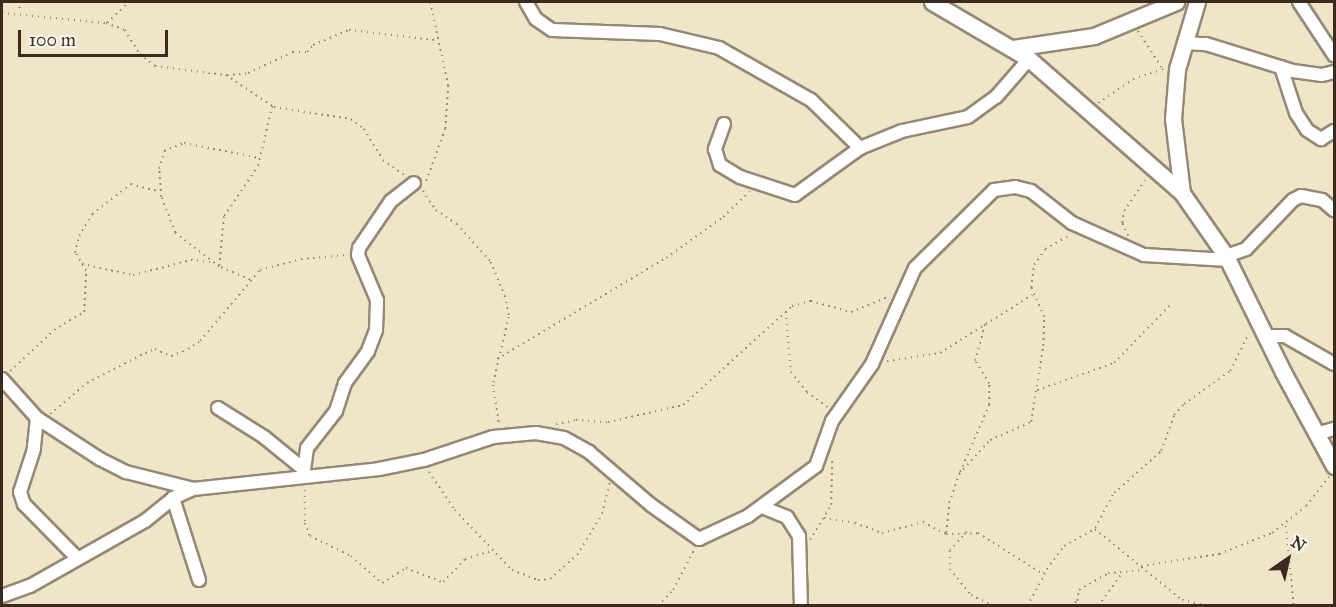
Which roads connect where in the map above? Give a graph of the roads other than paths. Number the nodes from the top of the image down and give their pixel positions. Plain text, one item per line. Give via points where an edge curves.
1 (526, 2) edge
2 (932, 2) edge
3 (1176, 2) edge
4 (1197, 2) edge
5 (1299, 2) edge
6 (1184, 43) junction
7 (1013, 48) junction
8 (1335, 55) edge
9 (1029, 59) junction
10 (1281, 67) junction
11 (1335, 72) edge
12 (724, 124) dead end
13 (1335, 131) edge
14 (860, 148) junction
15 (414, 183) road end
16 (1182, 193) junction
17 (1335, 210) edge
18 (1227, 258) junction
19 (1265, 336) junction
20 (1335, 364) edge
21 (2, 378) edge
22 (218, 408) dead end
23 (37, 418) junction
24 (1335, 429) edge
25 (1319, 433) junction
26 (1335, 465) edge
27 (302, 472) junction
28 (193, 489) junction
29 (173, 498) junction
30 (762, 507) junction
31 (76, 557) junction
32 (199, 580) dead end
33 (6, 599) edge
34 (801, 606) edge

1 - 14 street via 536,19 552,30 660,34 719,48 811,100
2 - 7 street
3 - 7 street via 1085,38
4 - 6 street
5 - 8 street
6 - 10 street via 1206,45
6 - 16 street via 1177,78 1174,146
7 - 9 street
9 - 14 street via 996,97 968,117 902,131
9 - 16 street
10 - 11 street via 1307,74
10 - 13 street via 1296,113 1307,130 1321,139
12 - 14 street via 715,155 726,170 795,195
15 - 27 street via 391,201 358,255 376,300 376,330 368,351 345,383 336,411 306,448
16 - 18 street
17 - 18 street via 1322,200 1301,196 1246,249
18 - 19 street
18 - 30 street via 1144,255 1081,227 1031,191 1015,187 994,190 925,255 901,294 872,364 837,413 821,458 809,473
19 - 20 street via 1285,336
19 - 25 street
21 - 23 street
22 - 27 street via 264,437
23 - 28 street via 113,466
23 - 31 street via 34,449 20,492 24,504
24 - 25 street
25 - 26 street
27 - 28 street
27 - 30 street via 379,470 502,436 536,433 572,442 699,539
28 - 29 street
29 - 31 street via 145,521
29 - 32 street
30 - 34 street via 787,517 798,536
31 - 33 street

